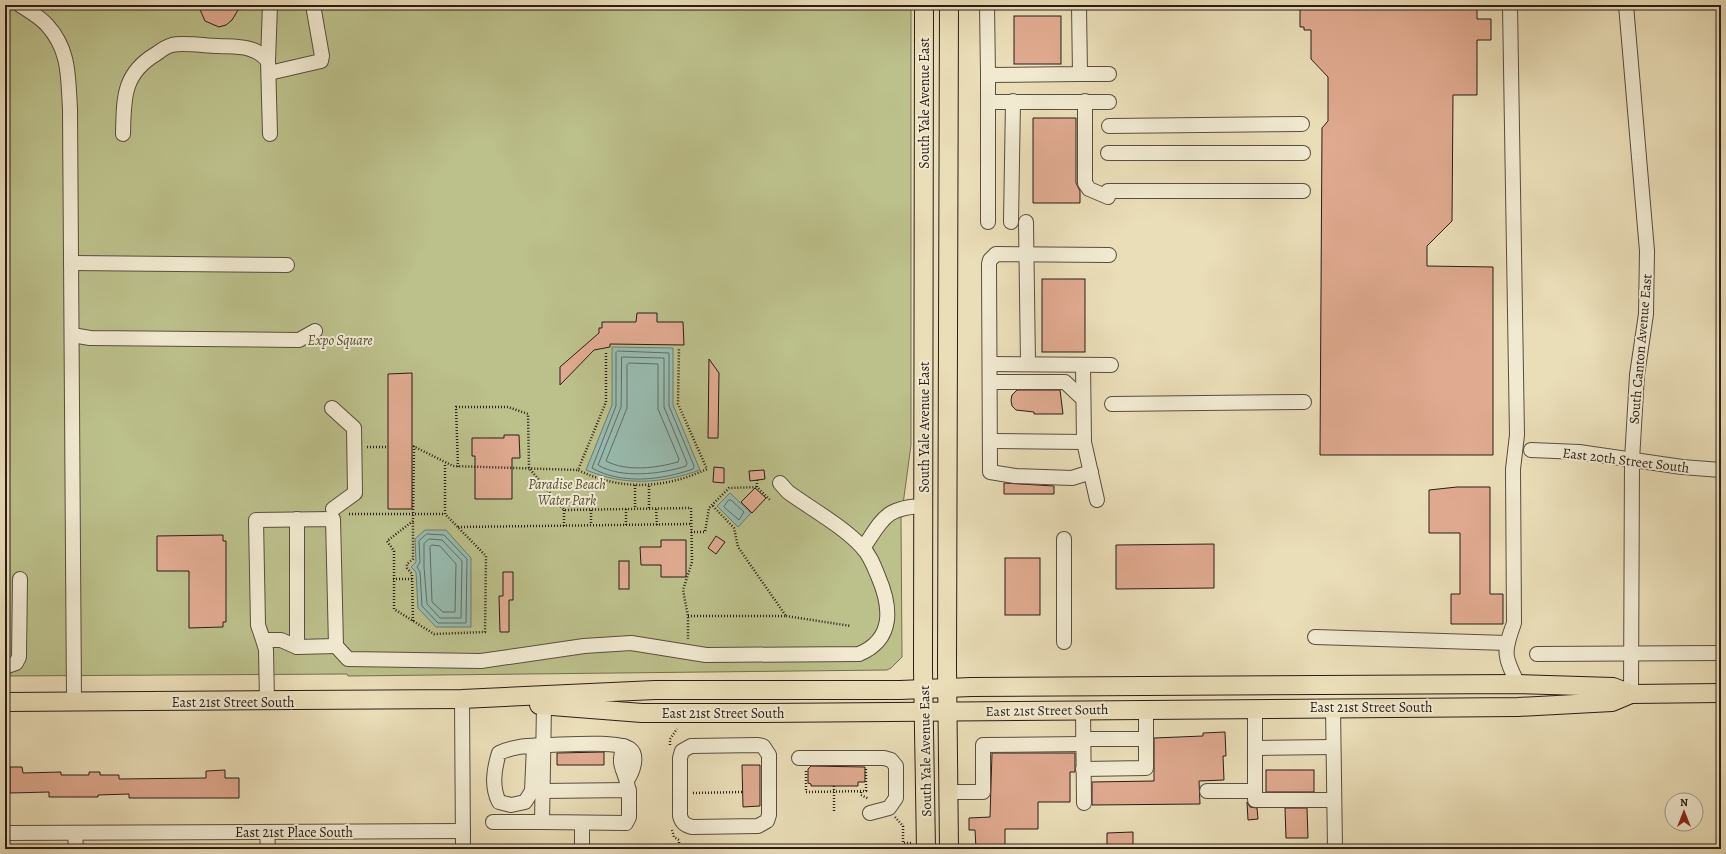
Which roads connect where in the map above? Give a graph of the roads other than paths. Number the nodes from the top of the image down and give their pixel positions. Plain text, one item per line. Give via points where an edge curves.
1 (20, 5) edge
2 (270, 5) edge
3 (313, 5) edge
4 (924, 5) edge
5 (949, 5) edge
6 (987, 5) edge
7 (1079, 5) edge
8 (1510, 5) edge
9 (1626, 5) edge
10 (924, 39) junction
11 (949, 40) junction
12 (269, 67) junction
13 (1080, 74) junction
14 (1109, 74) dead end
15 (988, 75) junction
16 (1012, 101) junction
17 (1085, 101) junction
18 (989, 102) junction
19 (1109, 102) dead end
20 (1302, 124) dead end
21 (1108, 126) dead end
22 (123, 134) dead end
23 (270, 134) dead end
24 (1108, 153) dead end
25 (1303, 153) dead end
26 (1303, 191) dead end
27 (924, 217) junction
28 (948, 217) junction
29 (988, 222) dead end
30 (1011, 222) dead end
31 (1026, 222) dead end
32 (1027, 254) junction
33 (1108, 255) dead end
34 (71, 263) junction
35 (287, 265) dead end
36 (315, 331) dead end
37 (72, 335) junction
38 (990, 364) junction
39 (1028, 364) junction
40 (1083, 365) junction
41 (1111, 365) dead end
42 (990, 382) junction
43 (1083, 399) junction
44 (1304, 402) dead end
45 (1112, 404) dead end
46 (332, 408) dead end
47 (990, 441) junction
48 (1084, 442) junction
49 (1531, 450) dead end
50 (1632, 460) junction
51 (1721, 470) edge
52 (1091, 472) junction
53 (780, 484) dead end
54 (1097, 500) dead end
55 (924, 506) junction
56 (333, 509) dead end
57 (297, 519) junction
58 (1064, 538) dead end
59 (864, 548) junction
60 (20, 579) dead end
61 (1315, 637) dead end
62 (263, 640) junction
63 (1064, 642) dead end
64 (1507, 643) junction
65 (336, 646) junction
66 (297, 647) junction
67 (1630, 653) junction
68 (1721, 653) edge
69 (1537, 654) dead end
70 (5, 667) edge
71 (1518, 684) junction
72 (1320, 686) junction
73 (947, 688) junction
74 (924, 689) junction
75 (1721, 693) edge
76 (1630, 694) junction
77 (462, 699) junction
78 (5, 702) edge
79 (74, 702) junction
80 (266, 702) junction
81 (544, 706) junction
82 (1333, 707) junction
83 (1518, 707) junction
84 (1255, 708) junction
85 (1146, 709) junction
86 (1083, 710) junction
87 (947, 711) junction
88 (924, 712) junction
89 (1146, 739) junction
90 (1083, 742) junction
91 (539, 745) junction
92 (1333, 747) junction
93 (1255, 748) junction
94 (802, 758) road end
95 (1083, 769) junction
96 (628, 785) junction
97 (543, 791) junction
98 (1207, 791) dead end
99 (948, 792) junction
100 (680, 793) joint
101 (1255, 796) junction
102 (1334, 800) junction
103 (1084, 803) dead end
104 (870, 813) dead end
105 (493, 822) dead end
106 (542, 822) junction
107 (582, 823) junction
108 (463, 831) junction
109 (267, 832) junction
110 (5, 833) edge
111 (75, 833) junction
112 (76, 849) edge
113 (268, 849) edge
114 (463, 849) edge
115 (582, 849) edge
116 (926, 849) edge
117 (949, 849) edge
118 (1335, 849) edge

1 - 34 street via 47,25 60,45 68,65
2 - 12 street
3 - 12 street via 321,61
4 - 10 main road, South Yale Avenue East
5 - 11 main road, South Yale Avenue East
6 - 15 street
7 - 13 street
8 - 64 street via 1518,434 1513,469 1514,623
9 - 50 street, South Canton Avenue East via 1647,251 1646,314 1637,375
10 - 11 main road
10 - 27 main road, South Yale Avenue East
11 - 28 main road, South Yale Avenue East
12 - 22 street via 261,52 246,48 171,45 150,58 135,73 126,88
12 - 23 street
13 - 14 street
13 - 15 street
15 - 18 street
16 - 17 street
16 - 18 street
16 - 30 street
17 - 19 street
17 - 26 street via 1085,183 1089,189 1108,194
18 - 29 street
20 - 21 street
24 - 25 street
27 - 28 main road
27 - 55 main road, South Yale Avenue East
28 - 73 main road, South Yale Avenue East
31 - 32 street
32 - 33 street
32 - 38 street via 996,254 990,260
32 - 39 street
34 - 35 street
34 - 37 street
36 - 37 street via 299,340 90,338
37 - 79 street
38 - 39 street
38 - 42 street
39 - 40 street
40 - 41 street
40 - 43 street
42 - 43 street via 1065,382
42 - 47 street
43 - 48 street
44 - 45 street
46 - 56 street via 354,428 355,493
47 - 48 street
47 - 52 street via 990,472 1015,476 1072,478
48 - 52 street
49 - 50 street, East 20th Street South via 1579,452
50 - 51 street, East 20th Street South
50 - 67 street, South Canton Avenue East
52 - 54 street
53 - 59 street
55 - 59 street via 907,507 886,515
55 - 74 main road, South Yale Avenue East
57 - 62 street via 256,520 258,626
57 - 65 street via 333,519
57 - 66 street
58 - 63 street
59 - 65 street via 874,565 888,608 887,623 882,637 870,650 859,654 706,655 631,643 584,646 482,661 348,659
60 - 70 street via 19,657 16,663
61 - 64 street
62 - 66 street via 281,640
62 - 80 street via 266,650
64 - 71 street via 1506,660
65 - 66 street
67 - 68 street
67 - 69 street
67 - 76 street, South Canton Avenue East
71 - 72 main road, East 21st Street South
71 - 76 main road, East 21st Street South via 1613,687
71 - 83 main road
72 - 73 main road, East 21st Street South
72 - 82 main road
73 - 74 main road, East 21st Street South
73 - 87 main road, South Yale Avenue East
74 - 77 main road, East 21st Street South via 655,690
74 - 88 main road, South Yale Avenue East
75 - 76 main road, East 21st Street South
76 - 83 main road, East 21st Street South via 1612,702
77 - 80 main road, East 21st Street South
77 - 81 main road, East 21st Street South
77 - 108 street
78 - 79 main road, East 21st Street South
79 - 80 main road, East 21st Street South
81 - 88 main road, East 21st Street South via 642,713
81 - 91 street
82 - 83 main road, East 21st Street South
82 - 84 main road, East 21st Street South
82 - 92 street
84 - 85 main road, East 21st Street South
84 - 93 street
85 - 86 main road, East 21st Street South
85 - 89 street
86 - 87 main road, East 21st Street South
86 - 90 street
87 - 88 main road, East 21st Street South
87 - 99 main road, South Yale Avenue East
88 - 116 main road, South Yale Avenue East
89 - 90 street
89 - 95 street via 1146,768
90 - 95 street
90 - 99 street via 983,745 983,792
91 - 96 street via 624,746 621,755 622,770
91 - 97 street
92 - 93 street
92 - 102 street
93 - 101 street
94 - 104 street via 891,760 896,766 896,798 889,808
95 - 103 street
96 - 97 street
96 - 107 street via 629,817 626,823
97 - 106 street
98 - 101 street
99 - 117 main road, South Yale Avenue East
100 - 100 street via 681,821 688,826 762,825 769,815 769,754 758,745 686,748 680,758
101 - 102 street
102 - 118 street
105 - 106 street
106 - 107 street
107 - 115 street
108 - 109 street, East 21st Place South
108 - 114 street
109 - 111 street, East 21st Place South
109 - 113 street
110 - 111 street, East 21st Place South
111 - 112 street

